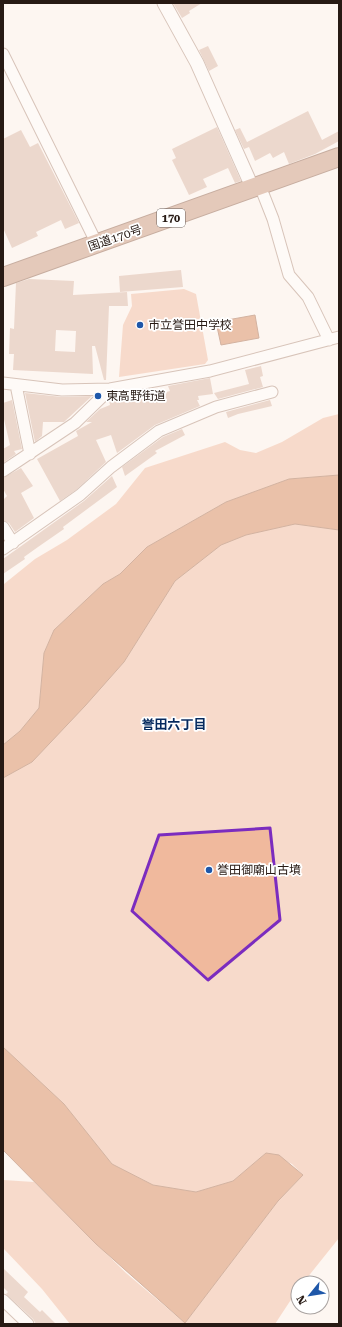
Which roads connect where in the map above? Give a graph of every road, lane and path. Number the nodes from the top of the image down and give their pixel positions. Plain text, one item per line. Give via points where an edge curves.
1 (164, 3) edge
2 (3, 54) edge
3 (339, 157) edge
4 (256, 188) junction
5 (97, 244) junction
6 (3, 277) edge
7 (334, 338) edge
8 (3, 382) edge
9 (16, 385) junction
10 (110, 389) junction
11 (272, 392) dead end
12 (30, 454) junction
13 (3, 471) edge
14 (3, 528) edge
15 (8, 546) edge
16 (3, 1300) edge
17 (28, 1324) edge

1 - 4 street via 197,63
2 - 5 street
3 - 4 highway, 国道170号 / 170
4 - 5 highway, 国道170号 / 170
4 - 7 street via 273,219 289,274 308,297
5 - 6 highway, 国道170号 / 170
7 - 10 street via 210,371
8 - 9 street
9 - 10 street via 62,390
9 - 12 street
10 - 12 street via 75,423
11 - 15 street via 216,407 159,432 111,467 80,496
12 - 13 street
14 - 15 street
16 - 17 street

